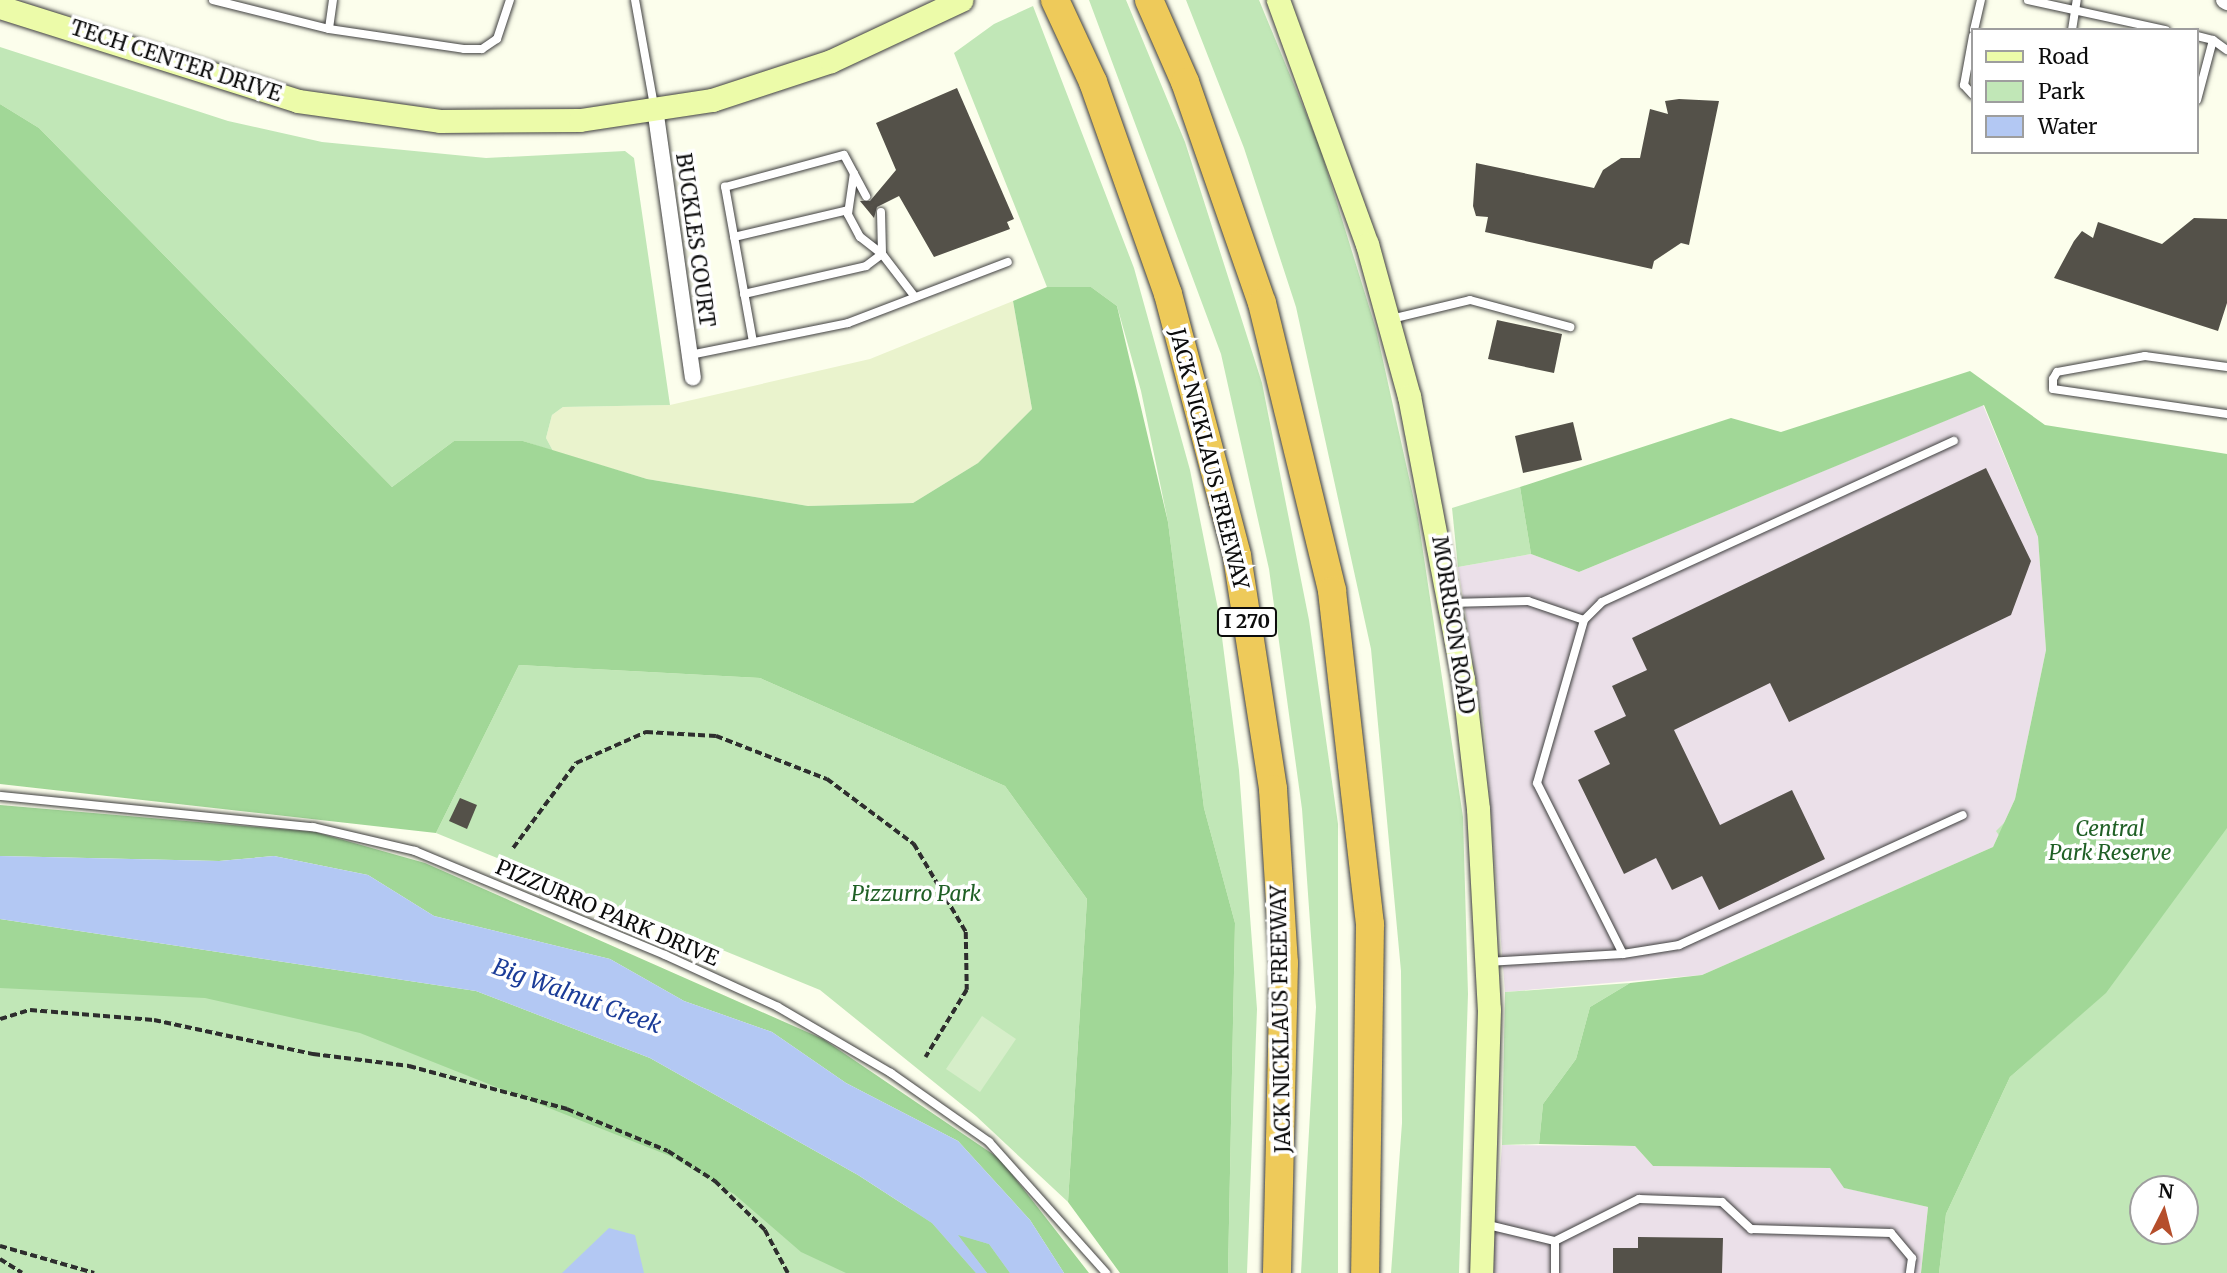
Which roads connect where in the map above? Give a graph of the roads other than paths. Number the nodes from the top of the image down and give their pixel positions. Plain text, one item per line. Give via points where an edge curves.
1 (213, 0) edge
2 (333, 0) edge
3 (510, 0) edge
4 (635, 0) edge
5 (961, 0) edge
6 (1055, 0) edge
7 (1149, 0) edge
8 (1278, 0) edge
9 (1980, 0) edge
10 (2028, 0) edge
11 (2077, 0) edge
12 (0, 7) edge
13 (2075, 10) junction
14 (1975, 28) edge
15 (2071, 28) edge
16 (2157, 28) edge
17 (329, 29) junction
18 (2199, 36) edge
19 (2213, 40) junction
20 (1972, 42) edge
21 (2227, 50) edge
22 (2199, 87) edge
23 (1972, 94) edge
24 (655, 108) junction
25 (854, 173) junction
26 (866, 196) dead end
27 (848, 210) junction
28 (881, 212) dead end
29 (734, 237) junction
30 (882, 254) junction
31 (1008, 262) dead end
32 (744, 293) junction
33 (915, 297) junction
34 (1388, 320) junction
35 (1570, 327) dead end
36 (753, 342) junction
37 (690, 355) junction
38 (2227, 367) edge
39 (693, 377) dead end
40 (2227, 414) edge
41 (1954, 442) dead end
42 (1450, 603) junction
43 (1584, 620) junction
44 (0, 796) edge
45 (1963, 816) dead end
46 (1623, 954) junction
47 (1487, 962) junction
48 (1483, 1224) junction
49 (1555, 1241) junction
50 (1106, 1273) edge
51 (1277, 1273) edge
52 (1365, 1273) edge
53 (1480, 1273) edge
54 (1555, 1273) edge
55 (1910, 1273) edge

1 - 17 lane
2 - 17 lane
3 - 17 lane via 502,31 482,48
4 - 24 lane
5 - 24 street, TECH CENTER DRIVE via 831,61 712,100
6 - 51 highway, JACK NICKLAUS FREEWAY / I 270 via 1093,82 1168,294 1237,556 1273,789 1284,963
7 - 52 highway via 1185,82 1262,303 1332,591 1370,924
8 - 34 street, MORRISON ROAD via 1323,112
9 - 14 lane
10 - 13 lane
11 - 13 lane
12 - 24 street, TECH CENTER DRIVE via 298,101 440,121 580,120
13 - 15 lane
13 - 16 lane
18 - 19 lane
19 - 21 lane
19 - 22 lane
20 - 23 lane via 1964,85
24 - 37 street, BUCKLES COURT
25 - 26 lane
25 - 27 lane
25 - 29 lane via 844,155 724,187
27 - 29 lane
27 - 30 lane via 860,237
28 - 30 lane
29 - 32 lane
30 - 32 lane via 866,266
30 - 33 lane
31 - 33 lane
32 - 36 lane
33 - 36 lane via 848,323
34 - 35 lane via 1470,300
34 - 42 street, MORRISON ROAD
36 - 37 lane
37 - 39 street, BUCKLES COURT
38 - 40 lane via 2145,356 2057,372 2053,379 2053,389
41 - 43 lane via 1602,602
42 - 43 lane via 1528,601
42 - 47 street, MORRISON ROAD via 1478,809
43 - 46 lane via 1537,783
44 - 50 lane, PIZZURRO PARK DRIVE via 313,827 415,851 665,955 778,1007 891,1073 989,1142
45 - 46 lane via 1679,945
46 - 47 lane
47 - 48 street, MORRISON ROAD
48 - 49 lane
48 - 53 street, MORRISON ROAD
49 - 54 lane
49 - 55 lane via 1639,1199 1722,1202 1751,1229 1891,1233 1912,1258

